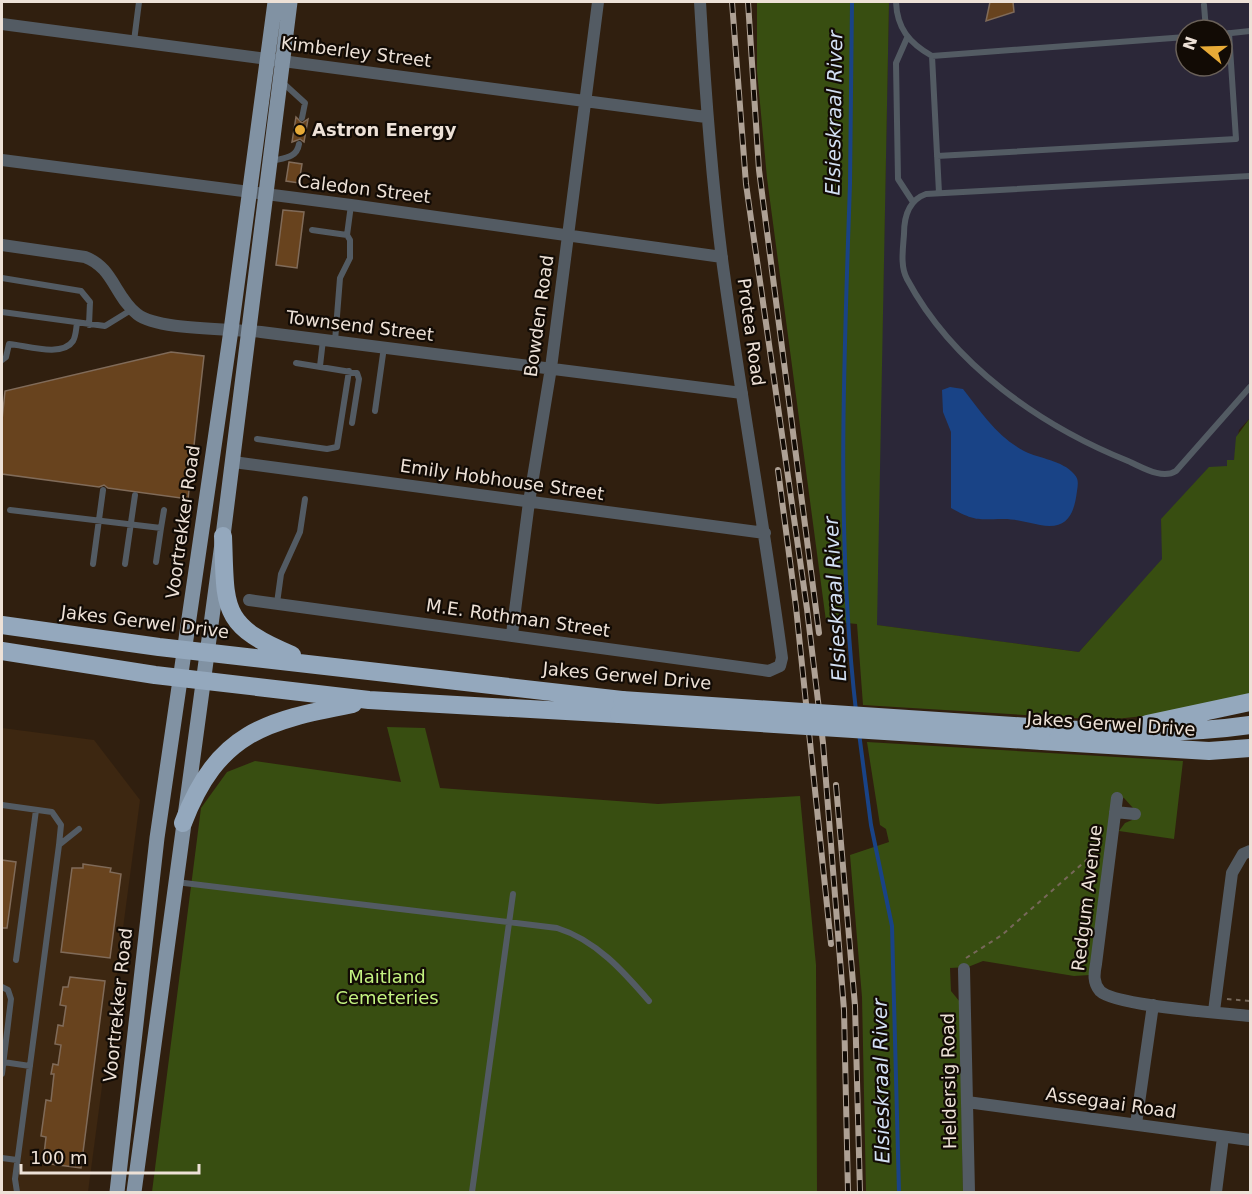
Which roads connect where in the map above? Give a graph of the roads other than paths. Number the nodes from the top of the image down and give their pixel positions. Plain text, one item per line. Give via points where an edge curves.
1 (139, 2) edge
2 (276, 2) edge
3 (290, 2) edge
4 (598, 2) edge
5 (699, 2) edge
6 (896, 2) edge
7 (1204, 5) dead end
8 (1205, 18) edge
9 (2, 24) edge
10 (1251, 32) edge
11 (1234, 33) edge
12 (907, 38) junction
13 (1174, 38) edge
14 (134, 41) junction
15 (932, 56) junction
16 (275, 59) junction
17 (1230, 78) edge
18 (279, 79) junction
19 (585, 99) junction
20 (706, 117) junction
21 (302, 118) dead end
22 (299, 144) dead end
23 (937, 156) junction
24 (2, 160) edge
25 (269, 162) junction
26 (1251, 176) edge
27 (939, 193) junction
28 (257, 194) junction
29 (913, 202) junction
30 (351, 205) junction
31 (312, 230) dead end
32 (347, 236) junction
33 (568, 236) junction
34 (2, 245) edge
35 (722, 257) junction
36 (2, 278) edge
37 (132, 309) junction
38 (2, 312) edge
39 (77, 323) junction
40 (89, 325) junction
41 (231, 330) junction
42 (250, 330) junction
43 (329, 340) junction
44 (384, 347) junction
45 (2, 360) edge
46 (296, 363) dead end
47 (320, 366) junction
48 (552, 368) junction
49 (349, 371) junction
50 (1251, 387) edge
51 (742, 393) junction
52 (375, 411) dead end
53 (352, 423) dead end
54 (257, 439) dead end
55 (233, 462) junction
56 (103, 490) dead end
57 (135, 495) dead end
58 (305, 499) dead end
59 (529, 502) junction
60 (10, 510) dead end
61 (164, 510) dead end
62 (99, 521) junction
63 (130, 525) junction
64 (161, 528) junction
65 (765, 533) junction
66 (223, 536) junction
67 (156, 562) dead end
68 (93, 564) dead end
69 (125, 564) dead end
70 (249, 600) dead end
71 (276, 604) junction
72 (2, 625) edge
73 (512, 634) junction
74 (184, 649) junction
75 (2, 651) edge
76 (207, 652) junction
77 (312, 663) junction
78 (780, 666) joint
79 (180, 678) junction
80 (204, 681) junction
81 (369, 700) junction
82 (1251, 702) edge
83 (620, 707) junction
84 (1251, 725) edge
85 (1101, 731) junction
86 (1043, 734) junction
87 (1251, 748) edge
88 (1209, 751) junction
89 (1251, 759) edge
90 (1117, 798) dead end
91 (2, 805) edge
92 (36, 810) junction
93 (1115, 812) junction
94 (1135, 814) dead end
95 (183, 823) junction
96 (79, 829) dead end
97 (59, 845) junction
98 (1251, 851) edge
99 (175, 882) junction
100 (513, 894) dead end
101 (510, 924) junction
102 (16, 960) dead end
103 (964, 969) road end
104 (2, 987) edge
105 (650, 1001) dead end
106 (1153, 1005) junction
107 (1214, 1011) junction
108 (1251, 1016) edge
109 (3, 1062) junction
110 (30, 1066) junction
111 (2, 1074) edge
112 (967, 1102) junction
113 (1136, 1124) junction
114 (1223, 1137) junction
115 (1251, 1140) edge
116 (2, 1158) edge
117 (17, 1160) junction
118 (17, 1192) edge
119 (117, 1192) edge
120 (134, 1192) edge
121 (472, 1192) edge
122 (969, 1192) edge
123 (1216, 1192) edge

1 - 14 lane
2 - 16 main road, Voortrekker Road
3 - 16 main road, Voortrekker Road
4 - 19 street, Bowden Road
5 - 20 street, Protea Road
6 - 12 lane
7 - 8 lane
9 - 14 street, Kimberley Street
10 - 11 lane
12 - 15 lane
12 - 29 lane via 896,63 898,179
13 - 15 lane
14 - 16 street, Kimberley Street
15 - 23 lane
16 - 18 main road, Voortrekker Road
16 - 19 street, Kimberley Street
16 - 28 main road, Voortrekker Road
17 - 23 lane via 1236,139
18 - 21 lane via 304,103
18 - 25 main road, Voortrekker Road
19 - 20 street, Kimberley Street
19 - 33 street, Bowden Road
20 - 35 street, Protea Road
22 - 25 lane via 293,156
23 - 27 lane
24 - 28 street, Caledon Street
25 - 28 main road, Voortrekker Road
26 - 27 lane
27 - 29 lane
28 - 30 street, Caledon Street
28 - 41 main road, Voortrekker Road
28 - 42 main road, Voortrekker Road
29 - 50 lane via 905,221 903,262 904,274 918,296 943,332 986,375 1020,403 1075,436 1144,468 1172,474
30 - 32 lane
30 - 33 street, Caledon Street
31 - 32 lane
32 - 43 lane via 350,258 340,278
33 - 35 street, Caledon Street
33 - 48 street, Bowden Road
34 - 37 street via 75,255 97,262
35 - 51 street, Protea Road
36 - 40 lane via 81,291 90,302
37 - 40 lane via 111,325
37 - 41 street, Townsend Street via 150,320
38 - 39 lane
39 - 40 lane
39 - 45 lane via 73,341 66,348 9,344
41 - 42 street, Townsend Street
41 - 74 main road, Voortrekker Road
42 - 43 street, Townsend Street
42 - 55 main road, Voortrekker Road
43 - 44 street, Townsend Street
43 - 47 lane
44 - 48 street, Townsend Street
44 - 52 lane
46 - 47 lane
47 - 49 lane
48 - 51 street, Townsend Street
48 - 59 street, Bowden Road
49 - 53 lane via 359,377
49 - 54 lane via 338,447
51 - 65 street, Protea Road
55 - 59 street, Emily Hobhouse Street
55 - 66 main road, Voortrekker Road
56 - 62 lane
57 - 63 lane
58 - 71 lane via 300,532 281,574
59 - 65 street, Emily Hobhouse Street
59 - 73 street, Bowden Road
60 - 62 lane
61 - 64 lane
62 - 63 lane
62 - 68 lane
63 - 64 lane
63 - 69 lane
64 - 67 lane
65 - 78 street, Protea Road
66 - 76 main road, Voortrekker Road
66 - 77 highway via 226,598 236,623 261,642
70 - 71 street, M.E. Rothman Street
71 - 73 street, M.E. Rothman Street
72 - 74 highway, Jakes Gerwel Drive
73 - 78 street, M.E. Rothman Street via 769,671
74 - 76 highway, Jakes Gerwel Drive
74 - 79 main road, Voortrekker Road
75 - 79 highway, Jakes Gerwel Drive
76 - 77 highway, Jakes Gerwel Drive
76 - 80 main road, Voortrekker Road
77 - 83 highway, Jakes Gerwel Drive
79 - 80 highway, Jakes Gerwel Drive
79 - 119 main road, Voortrekker Road via 147,918
80 - 81 highway, Jakes Gerwel Drive
80 - 95 main road, Voortrekker Road
81 - 83 highway, Jakes Gerwel Drive
81 - 95 highway via 283,720 241,739 204,776
82 - 85 highway via 1177,720
83 - 86 highway, Jakes Gerwel Drive, bridge
84 - 85 highway, Jakes Gerwel Drive via 1178,733
85 - 86 highway, Jakes Gerwel Drive
86 - 88 highway, Jakes Gerwel Drive
87 - 88 highway, Jakes Gerwel Drive
88 - 89 highway
90 - 93 street, Redgum Avenue
91 - 92 lane
92 - 97 lane via 52,812 58,819
92 - 102 lane
93 - 94 street
93 - 106 street, Redgum Avenue via 1095,983 1109,997
95 - 99 main road, Voortrekker Road
96 - 97 lane
97 - 110 lane
98 - 107 street via 1243,854 1232,873
99 - 101 lane
99 - 120 main road, Voortrekker Road
100 - 101 lane
101 - 105 lane via 557,928 582,939 614,964
101 - 121 lane
103 - 112 street, Heldersig Road
104 - 109 lane via 11,999
106 - 107 street, Redgum Avenue
106 - 113 street
107 - 108 street, Redgum Avenue
109 - 110 lane
109 - 111 lane
110 - 117 lane
112 - 113 street, Assegaai Road
112 - 122 street, Heldersig Road
113 - 114 street, Assegaai Road
114 - 115 street, Assegaai Road
114 - 123 street
116 - 117 lane
117 - 118 lane

